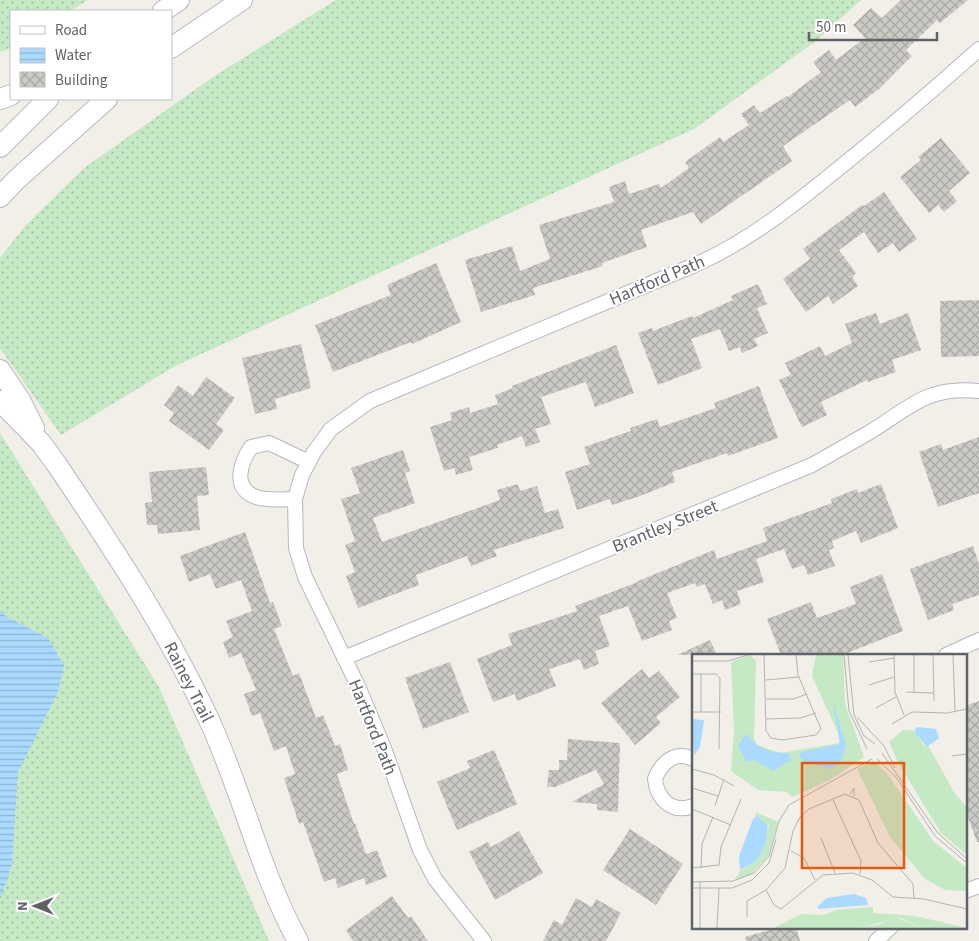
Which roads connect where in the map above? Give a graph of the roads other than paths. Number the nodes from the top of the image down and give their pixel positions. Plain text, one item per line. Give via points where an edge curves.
1 (179, 0) edge
2 (242, 0) edge
3 (164, 10) edge
4 (172, 47) edge
5 (979, 49) edge
6 (47, 100) edge
7 (106, 100) edge
8 (0, 147) edge
9 (0, 197) edge
10 (0, 370) edge
11 (979, 391) edge
12 (0, 400) edge
13 (41, 443) junction
14 (309, 462) junction
15 (296, 499) junction
16 (979, 640) edge
17 (948, 654) edge
18 (344, 658) junction
19 (692, 759) edge
20 (692, 806) edge
21 (979, 886) edge
22 (966, 891) edge
23 (890, 928) edge
24 (298, 941) edge
25 (484, 941) edge
26 (876, 941) edge

1 - 3 street
2 - 4 street
5 - 14 street, Hartford Path via 865,148 743,241 697,264 370,401 331,429
6 - 8 street
7 - 9 street
10 - 13 street, Rainey Trail via 20,400
11 - 18 street, Brantley Street via 937,393 918,399 871,431 812,464
12 - 13 street, Rainey Trail
13 - 24 street, Rainey Trail via 123,563 184,671 210,723 278,900
14 - 15 street, Hartford Path
14 - 15 street via 269,443 251,447 241,462 240,479 246,491 256,497
15 - 18 street, Hartford Path via 296,548 305,578
16 - 17 street
18 - 25 street, Hartford Path via 384,748 431,871
19 - 20 street via 671,758 664,763 655,779 659,797 665,803 680,809
21 - 22 street
23 - 26 street

